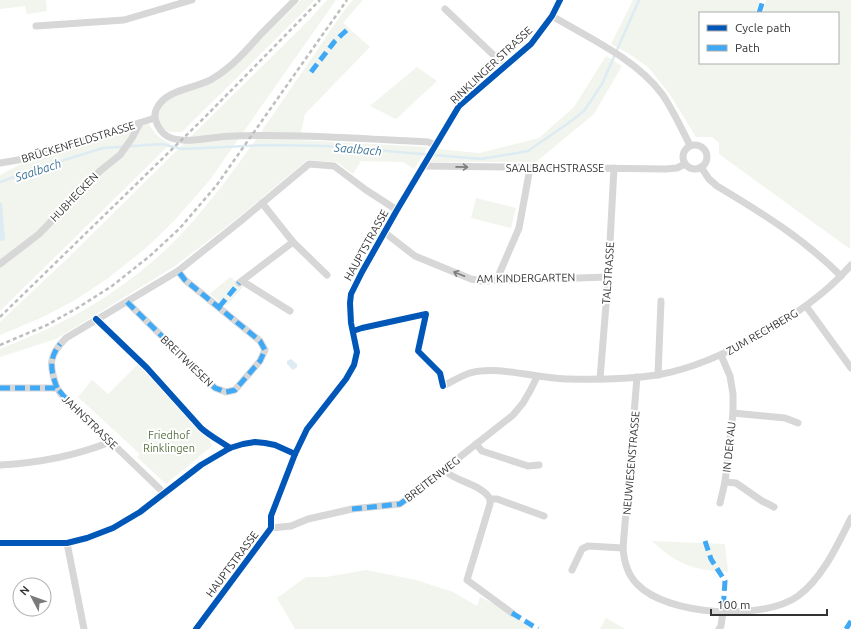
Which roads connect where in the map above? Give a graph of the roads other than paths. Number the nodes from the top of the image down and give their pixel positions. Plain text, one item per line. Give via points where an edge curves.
1 (192, 0) edge
2 (295, 0) edge
3 (560, 0) edge
4 (444, 9) dead end
5 (552, 16) junction
6 (36, 26) dead end
7 (505, 66) junction
8 (155, 118) junction
9 (140, 123) junction
10 (690, 145) junction
11 (435, 147) junction
12 (0, 163) edge
13 (685, 164) junction
14 (424, 165) junction
15 (701, 167) junction
16 (530, 168) junction
17 (614, 168) junction
18 (262, 203) junction
19 (397, 210) junction
20 (384, 232) junction
21 (293, 242) junction
22 (0, 264) edge
23 (851, 265) edge
24 (178, 271) junction
25 (327, 275) dead end
26 (841, 276) junction
27 (608, 277) junction
28 (497, 280) junction
29 (661, 301) dead end
30 (126, 302) junction
31 (806, 306) junction
32 (290, 311) dead end
33 (721, 355) junction
34 (851, 368) edge
35 (658, 374) junction
36 (537, 377) junction
37 (637, 377) junction
38 (600, 379) junction
39 (443, 386) dead end
40 (0, 388) edge
41 (57, 388) junction
42 (733, 412) junction
43 (798, 423) dead end
44 (110, 442) junction
45 (476, 444) junction
46 (295, 454) junction
47 (0, 465) edge
48 (539, 466) dead end
49 (445, 471) junction
50 (725, 482) junction
51 (165, 494) junction
52 (490, 499) junction
53 (720, 503) dead end
54 (774, 507) dead end
55 (544, 516) dead end
56 (851, 518) edge
57 (270, 528) junction
58 (0, 543) edge
59 (67, 543) junction
60 (623, 548) junction
61 (572, 570) dead end
62 (723, 611) junction
63 (512, 613) dead end
64 (84, 629) edge
65 (196, 629) edge
66 (720, 629) edge

1 - 6 street via 124,20
2 - 8 street via 237,60 207,82 167,97 157,106
3 - 5 street, RINKLINGER STRASSE
4 - 7 street
5 - 7 street, RINKLINGER STRASSE via 531,44
5 - 10 street via 636,67 662,94
7 - 11 street, RINKLINGER STRASSE via 459,106
8 - 9 street, BRÜCKENFELDSTRASSE
8 - 11 street via 167,136 182,140 233,136 323,137 428,142
9 - 12 street, BRÜCKENFELDSTRASSE via 24,159
9 - 22 street, HUBHECKEN via 120,155 100,171 38,234
10 - 13 street via 683,153
10 - 15 street via 701,146 706,152 706,162
11 - 14 street, RINKLINGER STRASSE
13 - 15 street, SAALBACHSTRASSE via 691,168
13 - 17 street, SAALBACHSTRASSE via 666,169
14 -> 16 street, SAALBACHSTRASSE
14 - 19 street, HAUPTSTRASSE
15 - 26 street via 717,186 777,222
16 - 17 street, SAALBACHSTRASSE
16 - 28 street via 519,228
17 - 27 street, TALSTRASSE
18 - 19 street via 309,164 334,166
18 - 21 street
18 - 24 street
19 - 20 street, HAUPTSTRASSE
28 -> 20 street, AM KINDERGARTEN via 471,279 422,259
20 - 46 street, HAUPTSTRASSE via 351,294 351,323 357,352 351,372 308,429
21 - 25 street
21 - 32 street via 241,282
23 - 26 street, ZUM RECHBERG
24 - 30 street
24 - 30 street, BREITWIESEN via 185,280 260,340 265,350 260,361 235,390 226,392 215,388
26 - 31 street, ZUM RECHBERG
27 - 28 street, AM KINDERGARTEN
27 - 38 street, TALSTRASSE
29 - 35 street
30 - 41 street via 66,338 55,350 51,367
31 - 33 street, ZUM RECHBERG
31 - 34 street
33 - 35 street, ZUM RECHBERG
33 - 42 street, IN DER AU via 730,376
35 - 37 street, ZUM RECHBERG
36 - 38 street, ZUM RECHBERG
36 - 39 street, ZUM RECHBERG via 484,370
36 - 45 street, BREITENWEG via 523,403 513,415
37 - 38 street, ZUM RECHBERG
37 - 60 street, NEUWIESENSTRASSE
40 - 41 street, JAHNSTRASSE
41 - 44 street, JAHNSTRASSE
42 - 43 street, IN DER AU via 785,418
42 - 50 street, IN DER AU
44 - 47 street via 56,458
44 - 51 street, JAHNSTRASSE
45 - 48 street via 482,451 528,466
45 - 49 street, BREITENWEG
46 - 51 street via 255,442 230,448 201,465
46 - 57 street, HAUPTSTRASSE via 271,516
49 - 52 street via 484,491
49 - 57 street, BREITENWEG via 400,504 352,510 308,519 291,526
50 - 53 street, IN DER AU
50 - 54 street, IN DER AU via 736,483
51 - 59 street via 112,528
52 - 55 street via 497,498
52 - 63 street via 468,580
56 - 62 street, NEUWIESENSTRASSE via 822,569 798,596 770,607
57 - 65 street, HAUPTSTRASSE
58 - 59 street
59 - 64 street
60 - 61 street via 588,546 582,549
60 - 62 street, NEUWIESENSTRASSE via 628,572 644,591 671,604
62 - 66 street

